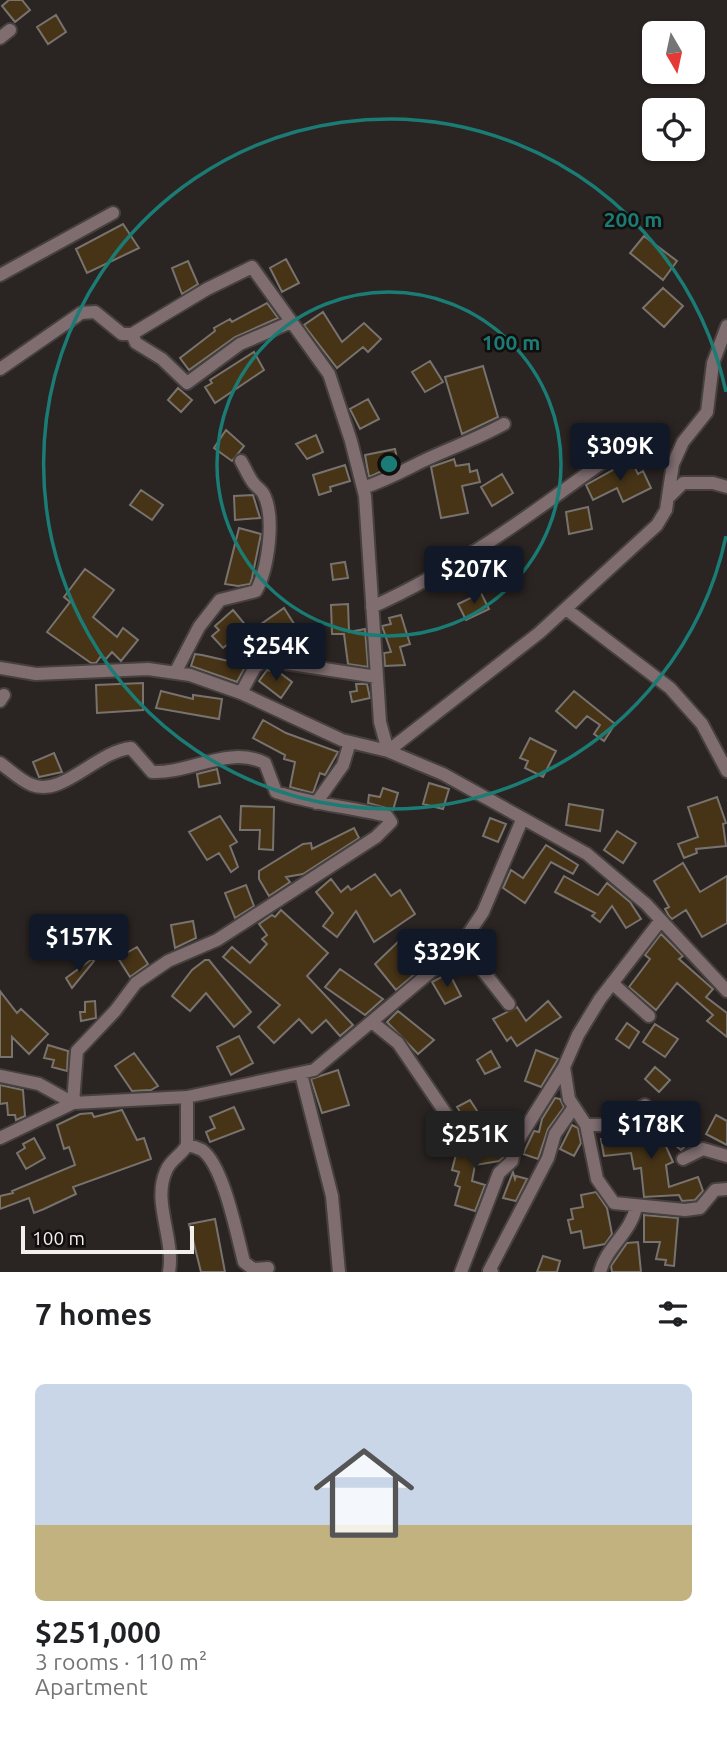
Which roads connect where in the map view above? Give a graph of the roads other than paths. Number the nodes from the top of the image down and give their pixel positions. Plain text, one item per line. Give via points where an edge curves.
1 (113, 213) dead end
2 (0, 275) edge
3 (291, 322) junction
4 (727, 326) edge
5 (132, 334) junction
6 (0, 369) edge
7 (504, 424) dead end
8 (615, 453) dead end
9 (241, 461) dead end
10 (727, 487) edge
11 (363, 488) junction
12 (667, 499) junction
13 (372, 607) junction
14 (566, 609) junction
15 (0, 668) edge
16 (175, 673) junction
17 (377, 677) junction
18 (241, 693) junction
19 (350, 742) junction
20 (388, 751) junction
21 (0, 763) edge
22 (727, 771) edge
23 (316, 803) junction
24 (522, 820) junction
25 (661, 920) junction
26 (462, 944) junction
27 (612, 983) junction
28 (727, 991) edge
29 (509, 1004) dead end
30 (649, 1016) dead end
31 (372, 1022) junction
32 (564, 1067) junction
33 (301, 1074) junction
34 (0, 1076) edge
35 (187, 1097) junction
36 (73, 1103) junction
37 (645, 1105) dead end
38 (574, 1107) junction
39 (586, 1125) junction
40 (455, 1127) dead end
41 (0, 1138) edge
42 (187, 1145) junction
43 (727, 1156) edge
44 (684, 1159) dead end
45 (727, 1189) edge
46 (636, 1207) junction
47 (268, 1268) dead end
48 (169, 1272) edge
49 (339, 1272) edge
50 (461, 1272) edge
51 (492, 1272) edge
52 (600, 1272) edge

1 - 2 street
3 - 5 street via 240,344 187,383 163,359 136,343
3 - 5 street via 252,267
3 - 11 street via 329,374
4 - 12 street via 713,363 707,412 673,464
5 - 6 street via 122,334 94,312 80,313
7 - 11 street via 397,477
8 - 13 street via 520,524 420,585
9 - 16 street via 263,494 269,519 261,581 256,591 220,600
10 - 12 street via 683,483
11 - 13 street
12 - 14 street via 666,510 647,535
13 - 17 street
14 - 20 street
14 - 22 street via 670,688 702,724
15 - 16 street via 36,674 148,669
16 - 18 street
17 - 18 street via 265,660 255,667
17 - 20 street via 380,722
18 - 19 street
19 - 20 street
19 - 23 street via 343,765
20 - 24 street via 443,774
21 - 23 street via 31,785 48,788 117,749 131,748 152,772 165,773 216,759 255,759 265,763 276,792
23 - 36 street via 352,807 387,816 391,822 376,837 218,940 168,961 136,983 76,1051
24 - 25 street via 587,853
24 - 26 street via 482,912
25 - 27 street
25 - 28 street
26 - 29 street
26 - 31 street
27 - 30 street
27 - 32 street via 578,1035
31 - 33 street via 332,1057
31 - 40 street via 398,1043
32 - 38 street
32 - 50 street via 515,1144 512,1161 499,1173
33 - 35 street
33 - 49 street via 332,1196
34 - 36 street via 39,1084
35 - 36 street
35 - 42 street
36 - 41 street
37 - 39 street via 614,1125
38 - 39 street
38 - 51 street via 555,1134 548,1158
39 - 46 street via 597,1179 614,1203
42 - 47 street via 201,1149 221,1181 244,1262 253,1269
42 - 48 street via 170,1164 162,1187
43 - 44 street via 704,1149
45 - 46 street via 715,1189 700,1208
46 - 52 street via 633,1222

